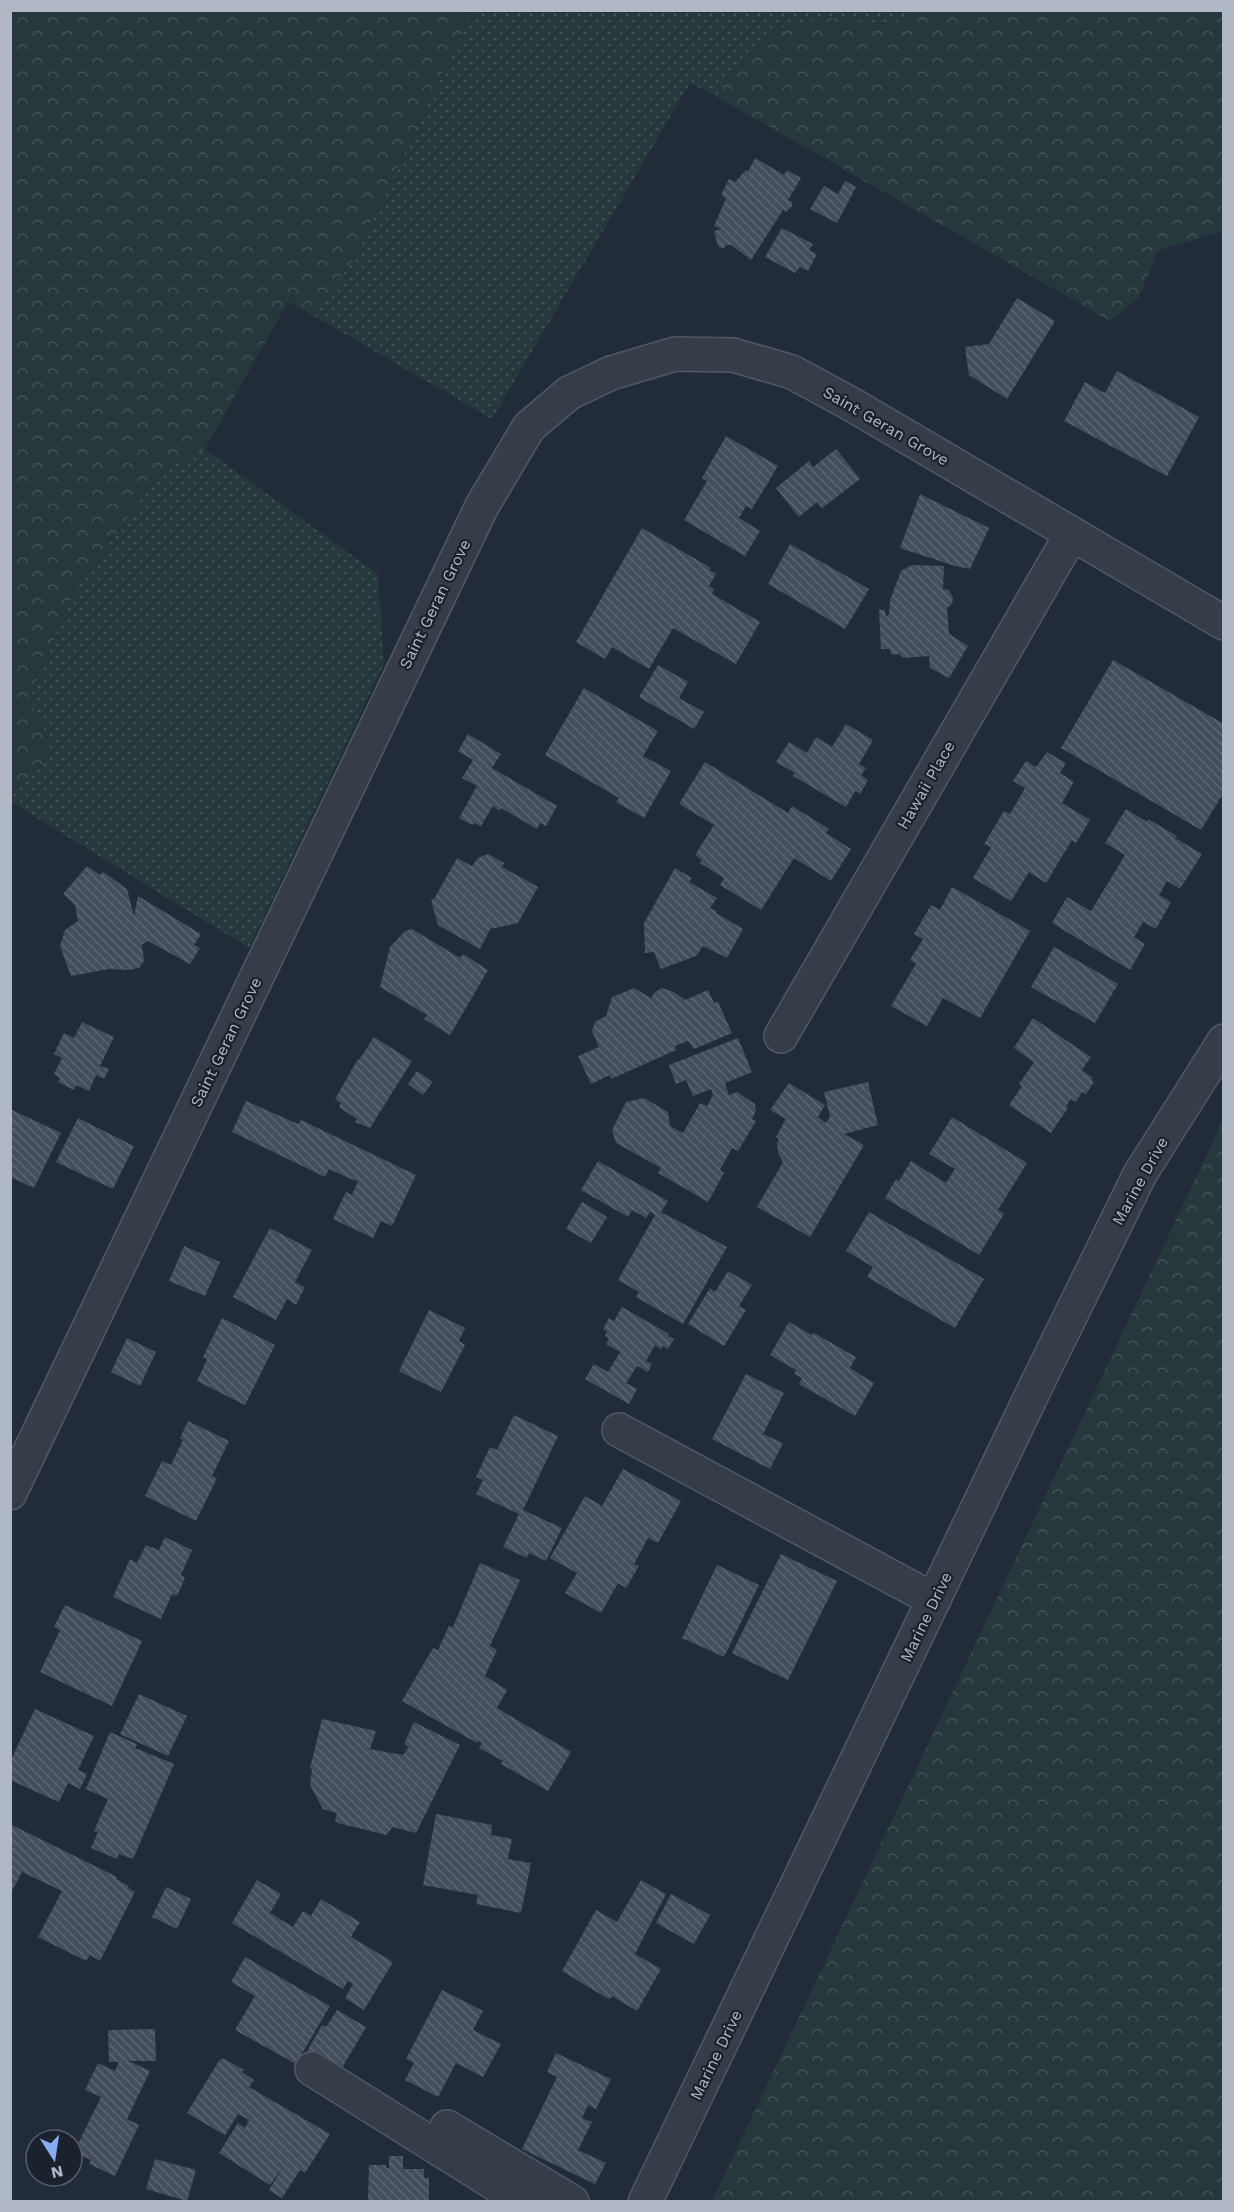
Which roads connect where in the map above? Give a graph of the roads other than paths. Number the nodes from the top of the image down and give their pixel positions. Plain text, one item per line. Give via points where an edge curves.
1 (1071, 535) junction
2 (1224, 623) edge
3 (781, 1036) dead end
4 (1224, 1041) edge
5 (619, 1430) dead end
6 (10, 1493) edge
7 (933, 1600) junction
8 (312, 2068) dead end
9 (440, 2123) dead end
10 (524, 2202) edge
11 (572, 2202) edge
12 (645, 2202) edge

1 - 2 street, Saint Geran Grove
1 - 3 street, Hawaii Place
1 - 6 street, Saint Geran Grove via 792,372 733,355 675,354 611,373 569,393 529,427 482,506
4 - 7 street, Marine Drive via 1140,1174
5 - 7 street
7 - 12 street, Marine Drive
8 - 10 street
9 - 11 street

